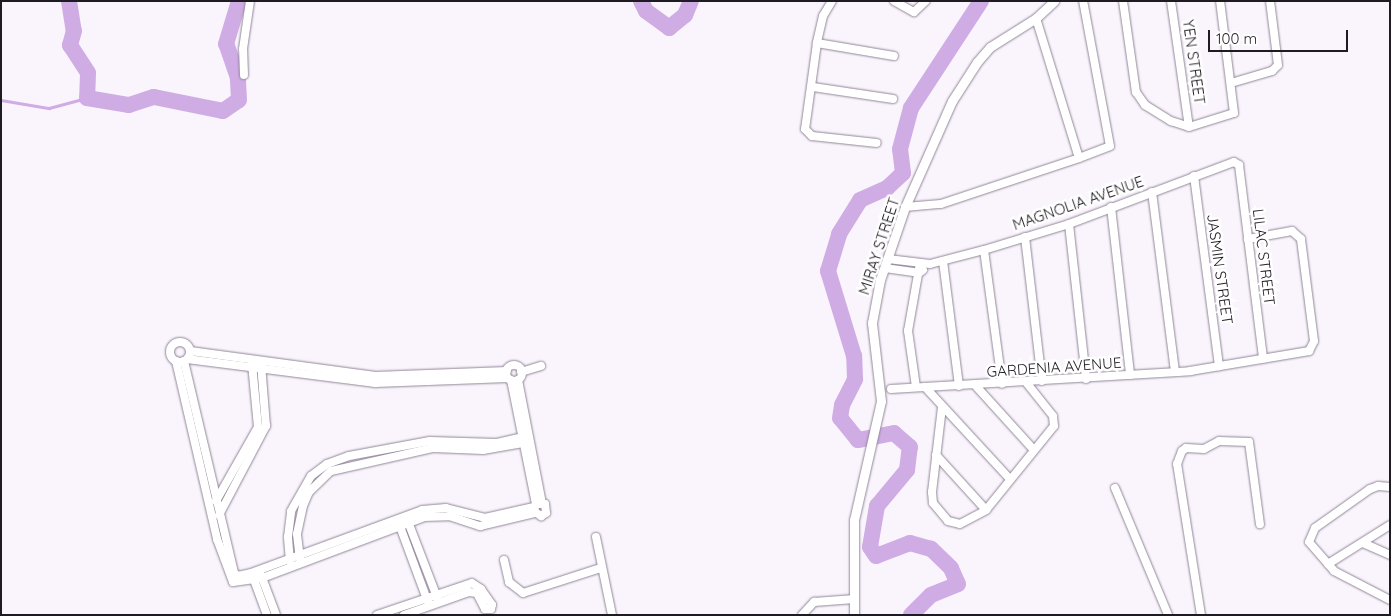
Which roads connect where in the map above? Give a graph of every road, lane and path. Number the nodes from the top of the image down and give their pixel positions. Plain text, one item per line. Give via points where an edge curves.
1 (250, 1) edge
2 (832, 1) edge
3 (894, 1) edge
4 (926, 1) edge
5 (1054, 1) edge
6 (1083, 1) edge
7 (1123, 1) edge
8 (1171, 1) edge
9 (1220, 1) edge
10 (1270, 1) edge
11 (1036, 18) junction
12 (817, 42) junction
13 (894, 56) dead end
14 (244, 75) dead end
15 (1231, 83) junction
16 (813, 88) junction
17 (893, 99) dead end
18 (1189, 127) junction
19 (877, 143) dead end
20 (1079, 158) junction
21 (1234, 162) joint
22 (1194, 176) junction
23 (1152, 192) junction
24 (905, 206) junction
25 (1111, 207) junction
26 (1070, 224) junction
27 (1025, 237) junction
28 (1248, 239) junction
29 (984, 250) junction
30 (944, 261) junction
31 (920, 263) junction
32 (886, 264) junction
33 (930, 264) junction
34 (919, 273) junction
35 (184, 358) junction
36 (1263, 359) junction
37 (252, 363) junction
38 (261, 364) junction
39 (541, 366) dead end
40 (1219, 366) junction
41 (1175, 372) junction
42 (513, 376) junction
43 (1130, 376) junction
44 (1086, 379) junction
45 (1042, 381) junction
46 (1026, 382) junction
47 (1002, 384) junction
48 (975, 385) junction
49 (959, 386) junction
50 (920, 387) junction
51 (891, 389) dead end
52 (942, 407) junction
53 (263, 418) junction
54 (200, 421) junction
55 (190, 423) junction
56 (523, 440) junction
57 (1033, 449) junction
58 (936, 455) junction
59 (350, 460) junction
60 (531, 467) junction
61 (317, 470) junction
62 (236, 473) junction
63 (322, 477) junction
64 (1010, 479) junction
65 (1390, 487) edge
66 (1115, 488) dead end
67 (306, 490) junction
68 (214, 505) junction
69 (986, 510) junction
70 (219, 515) junction
71 (407, 519) junction
72 (398, 523) junction
73 (1260, 524) dead end
74 (1390, 525) edge
75 (596, 537) dead end
76 (221, 539) junction
77 (1363, 542) junction
78 (417, 545) junction
79 (408, 548) junction
80 (1390, 555) edge
81 (289, 558) junction
82 (300, 559) junction
83 (504, 560) dead end
84 (1328, 564) junction
85 (293, 567) junction
86 (601, 568) junction
87 (256, 575) junction
88 (428, 575) junction
89 (419, 578) junction
90 (426, 597) junction
91 (437, 598) junction
92 (855, 598) junction
93 (271, 600) junction
94 (1390, 600) edge
95 (262, 603) junction
96 (429, 605) junction
97 (266, 615) edge
98 (276, 615) edge
99 (378, 615) edge
100 (404, 615) edge
101 (612, 615) edge
102 (802, 615) edge
103 (854, 615) edge
104 (1168, 615) edge
105 (1201, 615) edge

1 - 14 street via 242,49
2 - 12 street via 823,16
3 - 4 street via 914,12
5 - 11 street, MIRAY STREET
6 - 20 street via 1110,146
7 - 18 street via 1136,92 1145,105 1180,126
8 - 18 street, YEN STREET
9 - 15 street
10 - 15 street via 1278,65 1272,71
11 - 20 street
11 - 24 street, MIRAY STREET via 990,48 977,62 942,118
12 - 13 street
12 - 16 street
15 - 18 street via 1234,113
16 - 17 street
16 - 19 street via 805,129 807,133
20 - 24 street via 941,204
21 - 22 street, MAGNOLIA AVENUE
21 - 28 street, LILAC STREET via 1239,165
22 - 23 street, MAGNOLIA AVENUE
22 - 40 street, JASMIN STREET
23 - 25 street, MAGNOLIA AVENUE
23 - 41 street
24 - 32 street, MIRAY STREET
25 - 26 street, MAGNOLIA AVENUE
25 - 43 street
26 - 27 street, MAGNOLIA AVENUE
26 - 44 street
27 - 29 street, MAGNOLIA AVENUE
27 - 45 street
28 - 36 street, LILAC STREET
28 - 36 street, GARDENIA AVENUE via 1292,231 1301,239 1314,341 1309,350
29 - 30 street, MAGNOLIA AVENUE
29 - 47 street
30 - 33 street, MAGNOLIA AVENUE
30 - 49 street
31 - 32 street, MAGNOLIA AVENUE
31 - 33 street, MAGNOLIA AVENUE
31 - 34 street
32 - 34 street
32 - 92 street, MIRAY STREET via 872,308 872,334 882,392 854,520
33 - 34 street, MAGNOLIA AVENUE
34 - 50 street via 908,332
35 - 37 street
35 - 54 street
35 - 55 street
36 - 40 street, GARDENIA AVENUE
37 - 38 street
37 - 53 street
38 - 42 street via 375,379
38 - 53 street
39 - 42 street
40 - 41 street, GARDENIA AVENUE
41 - 43 street, GARDENIA AVENUE
42 - 56 street
42 - 60 street
43 - 44 street, GARDENIA AVENUE
44 - 45 street, GARDENIA AVENUE
45 - 46 street, GARDENIA AVENUE
46 - 47 street, GARDENIA AVENUE
46 - 57 street via 1055,422
47 - 48 street, GARDENIA AVENUE
48 - 49 street, GARDENIA AVENUE
48 - 57 street
49 - 50 street, GARDENIA AVENUE
50 - 51 street, GARDENIA AVENUE
50 - 52 street
52 - 58 street
52 - 64 street
53 - 62 street
54 - 55 street
54 - 68 street
55 - 68 street
56 - 59 street via 497,446 431,444
56 - 60 street
57 - 64 street
58 - 69 street
58 - 69 street via 933,503 948,521 960,524
59 - 61 street
59 - 63 street
60 - 71 street via 537,507 485,522 450,513
61 - 63 street
61 - 67 street
62 - 68 street
62 - 70 street
63 - 67 street
64 - 69 street
65 - 84 street via 1370,489 1310,534 1309,542
66 - 104 street
67 - 81 street via 289,522
67 - 82 street via 298,523
68 - 70 street
68 - 76 street
70 - 76 street
71 - 72 street
71 - 78 street
72 - 79 street
72 - 82 street
73 - 105 street via 1248,442 1218,441 1204,449 1186,448 1182,451 1177,464
74 - 77 street
75 - 86 street
76 - 87 street via 231,575
77 - 80 street
77 - 84 street
78 - 79 street
78 - 88 street
79 - 89 street
81 - 82 street
81 - 85 street
81 - 87 street
82 - 85 street
83 - 86 street via 509,582 523,593
84 - 94 street via 1346,579
85 - 87 street
86 - 101 street
87 - 93 street
87 - 95 street
88 - 89 street
88 - 91 street
89 - 90 street
90 - 91 street
90 - 96 street
90 - 99 street
91 - 91 street via 474,592 485,609 492,608 481,589 472,583
91 - 96 street
92 - 102 street via 814,602
92 - 103 street, MIRAY STREET
93 - 95 street
93 - 98 street
95 - 97 street
96 - 100 street

